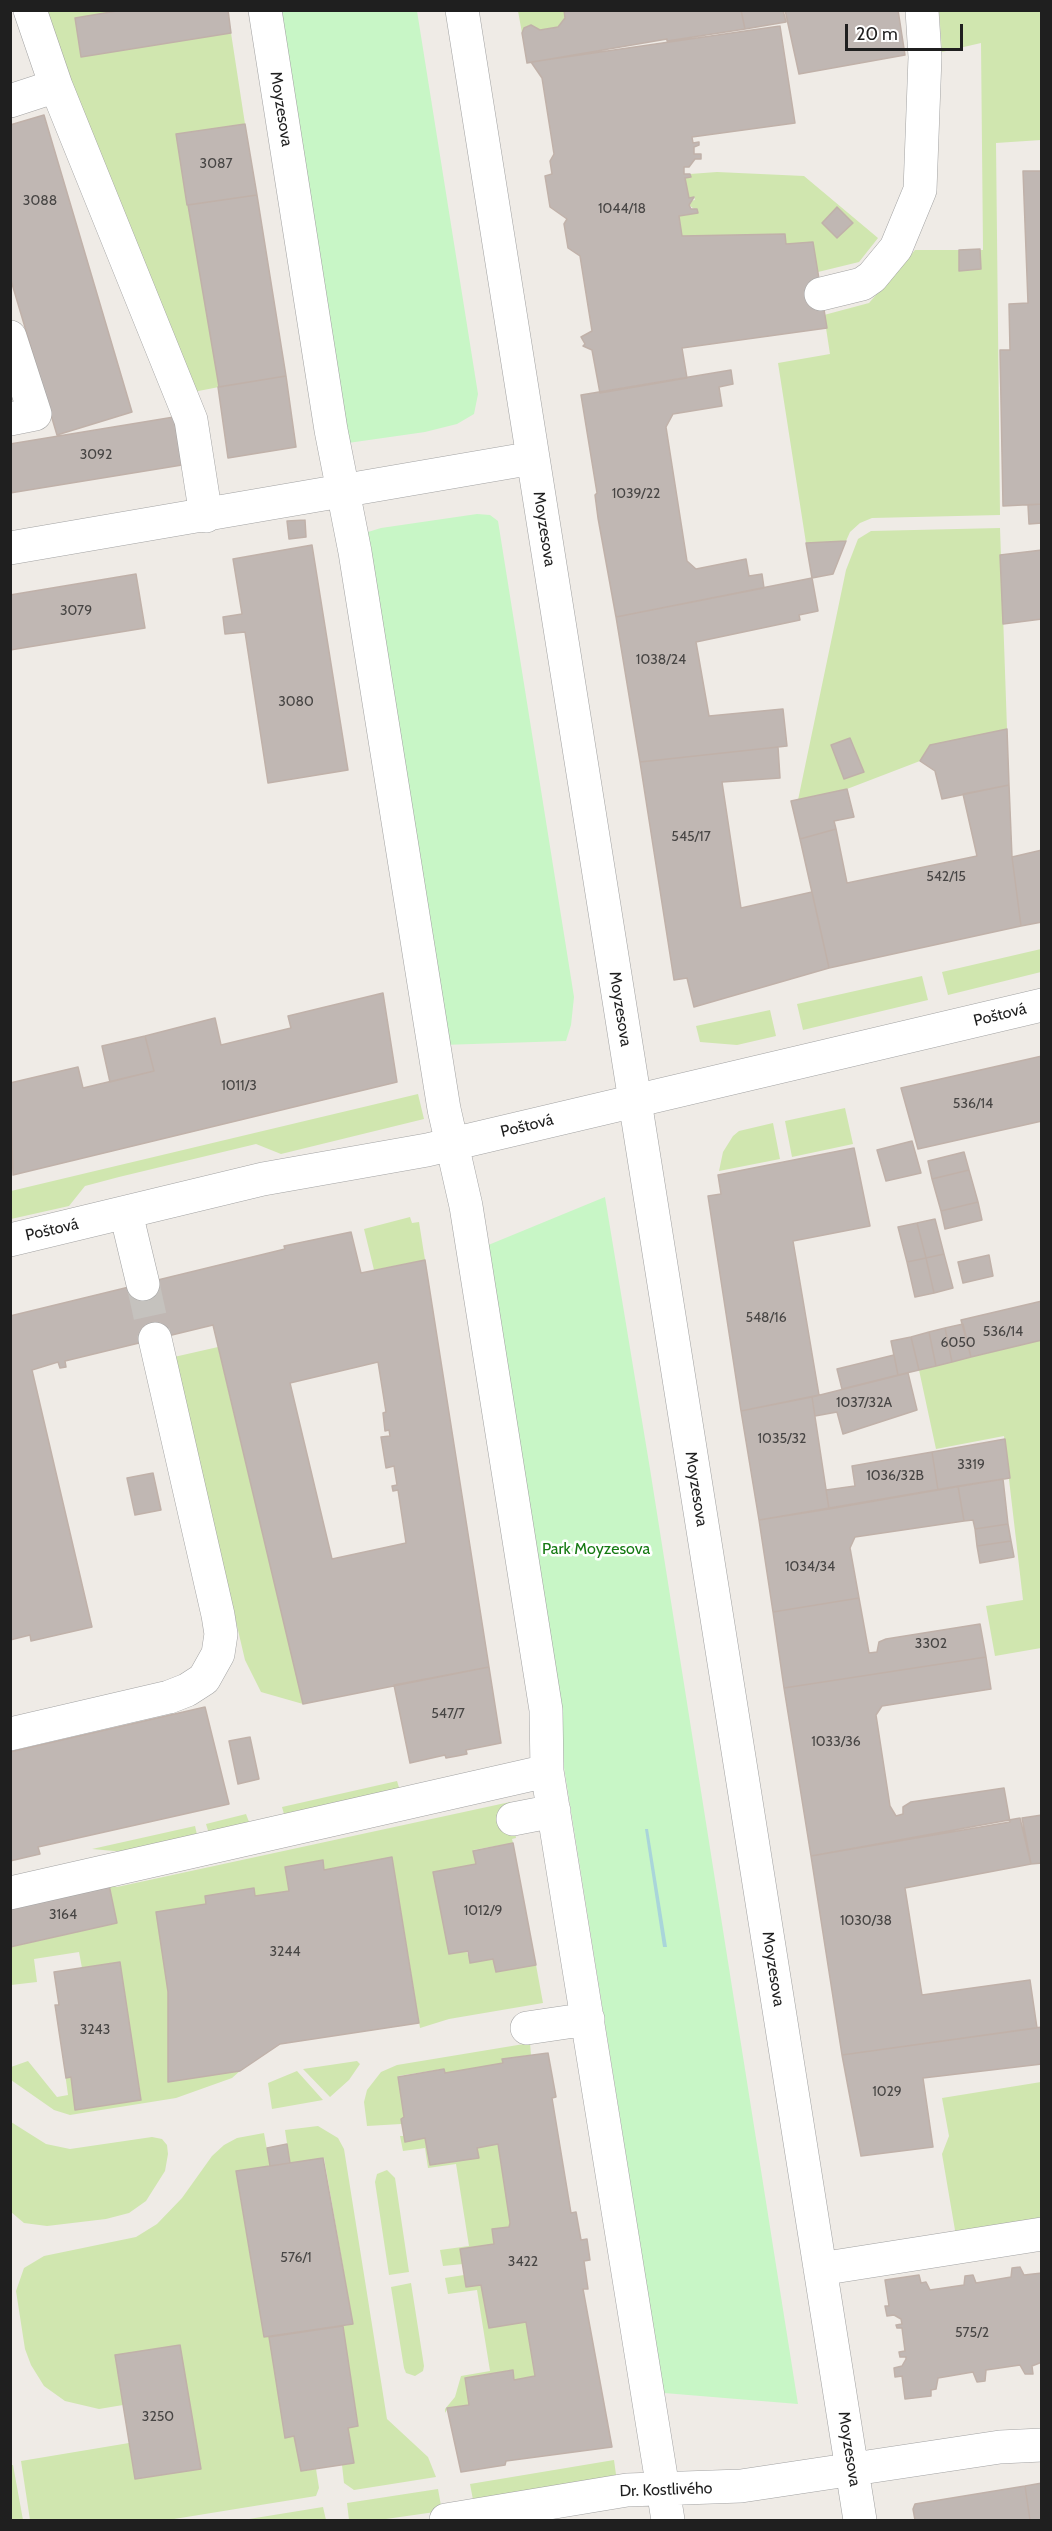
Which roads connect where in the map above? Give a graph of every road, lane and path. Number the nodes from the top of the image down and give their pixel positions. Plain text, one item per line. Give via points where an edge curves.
1 (30, 10) edge
2 (265, 10) edge
3 (462, 10) edge
4 (922, 10) edge
5 (56, 86) junction
6 (10, 101) edge
7 (821, 294) dead end
8 (10, 337) edge
9 (10, 418) edge
10 (533, 458) junction
11 (343, 491) junction
12 (206, 516) junction
13 (10, 548) edge
14 (1041, 1005) edge
15 (634, 1100) junction
16 (452, 1144) junction
17 (126, 1213) junction
18 (10, 1240) edge
19 (142, 1284) tunnel mouth
20 (155, 1339) tunnel mouth
21 (10, 1734) edge
22 (547, 1771) junction
23 (554, 1811) junction
24 (513, 1819) dead end
25 (10, 1893) edge
26 (588, 2019) junction
27 (527, 2028) dead end
28 (1041, 2234) edge
29 (820, 2269) junction
30 (1041, 2445) edge
31 (852, 2468) junction
32 (663, 2489) junction
33 (446, 2520) edge
34 (668, 2520) edge
35 (860, 2520) edge

1 - 5 street
2 - 11 street, Moyzesova
3 - 10 street, Moyzesova
4 - 7 street via 925,57 920,190 896,248 872,277 862,285
5 - 6 street
5 - 12 street via 191,420
8 - 9 street via 35,414
10 - 11 street
10 - 15 street, Moyzesova
11 - 12 street
11 - 16 street, Moyzesova
12 - 13 street
14 - 15 street, Poštová
15 - 16 street, Poštová
15 - 29 street, Moyzesova
16 - 17 street, Poštová via 263,1179
16 - 22 street, Moyzesova via 466,1206 546,1710
17 - 18 street, Poštová
17 - 19 street
20 - 21 street via 218,1615 218,1654 204,1678 188,1690
22 - 23 street, Moyzesova
22 - 25 street
23 - 24 street
23 - 26 street, Moyzesova
26 - 27 street
26 - 32 street, Moyzesova
28 - 29 street
29 - 31 street, Moyzesova
30 - 31 street, Dr. Kostlivého
31 - 32 street, Dr. Kostlivého via 741,2486
31 - 35 street, Moyzesova
32 - 33 street, Dr. Kostlivého via 627,2490
32 - 34 street, Moyzesova

